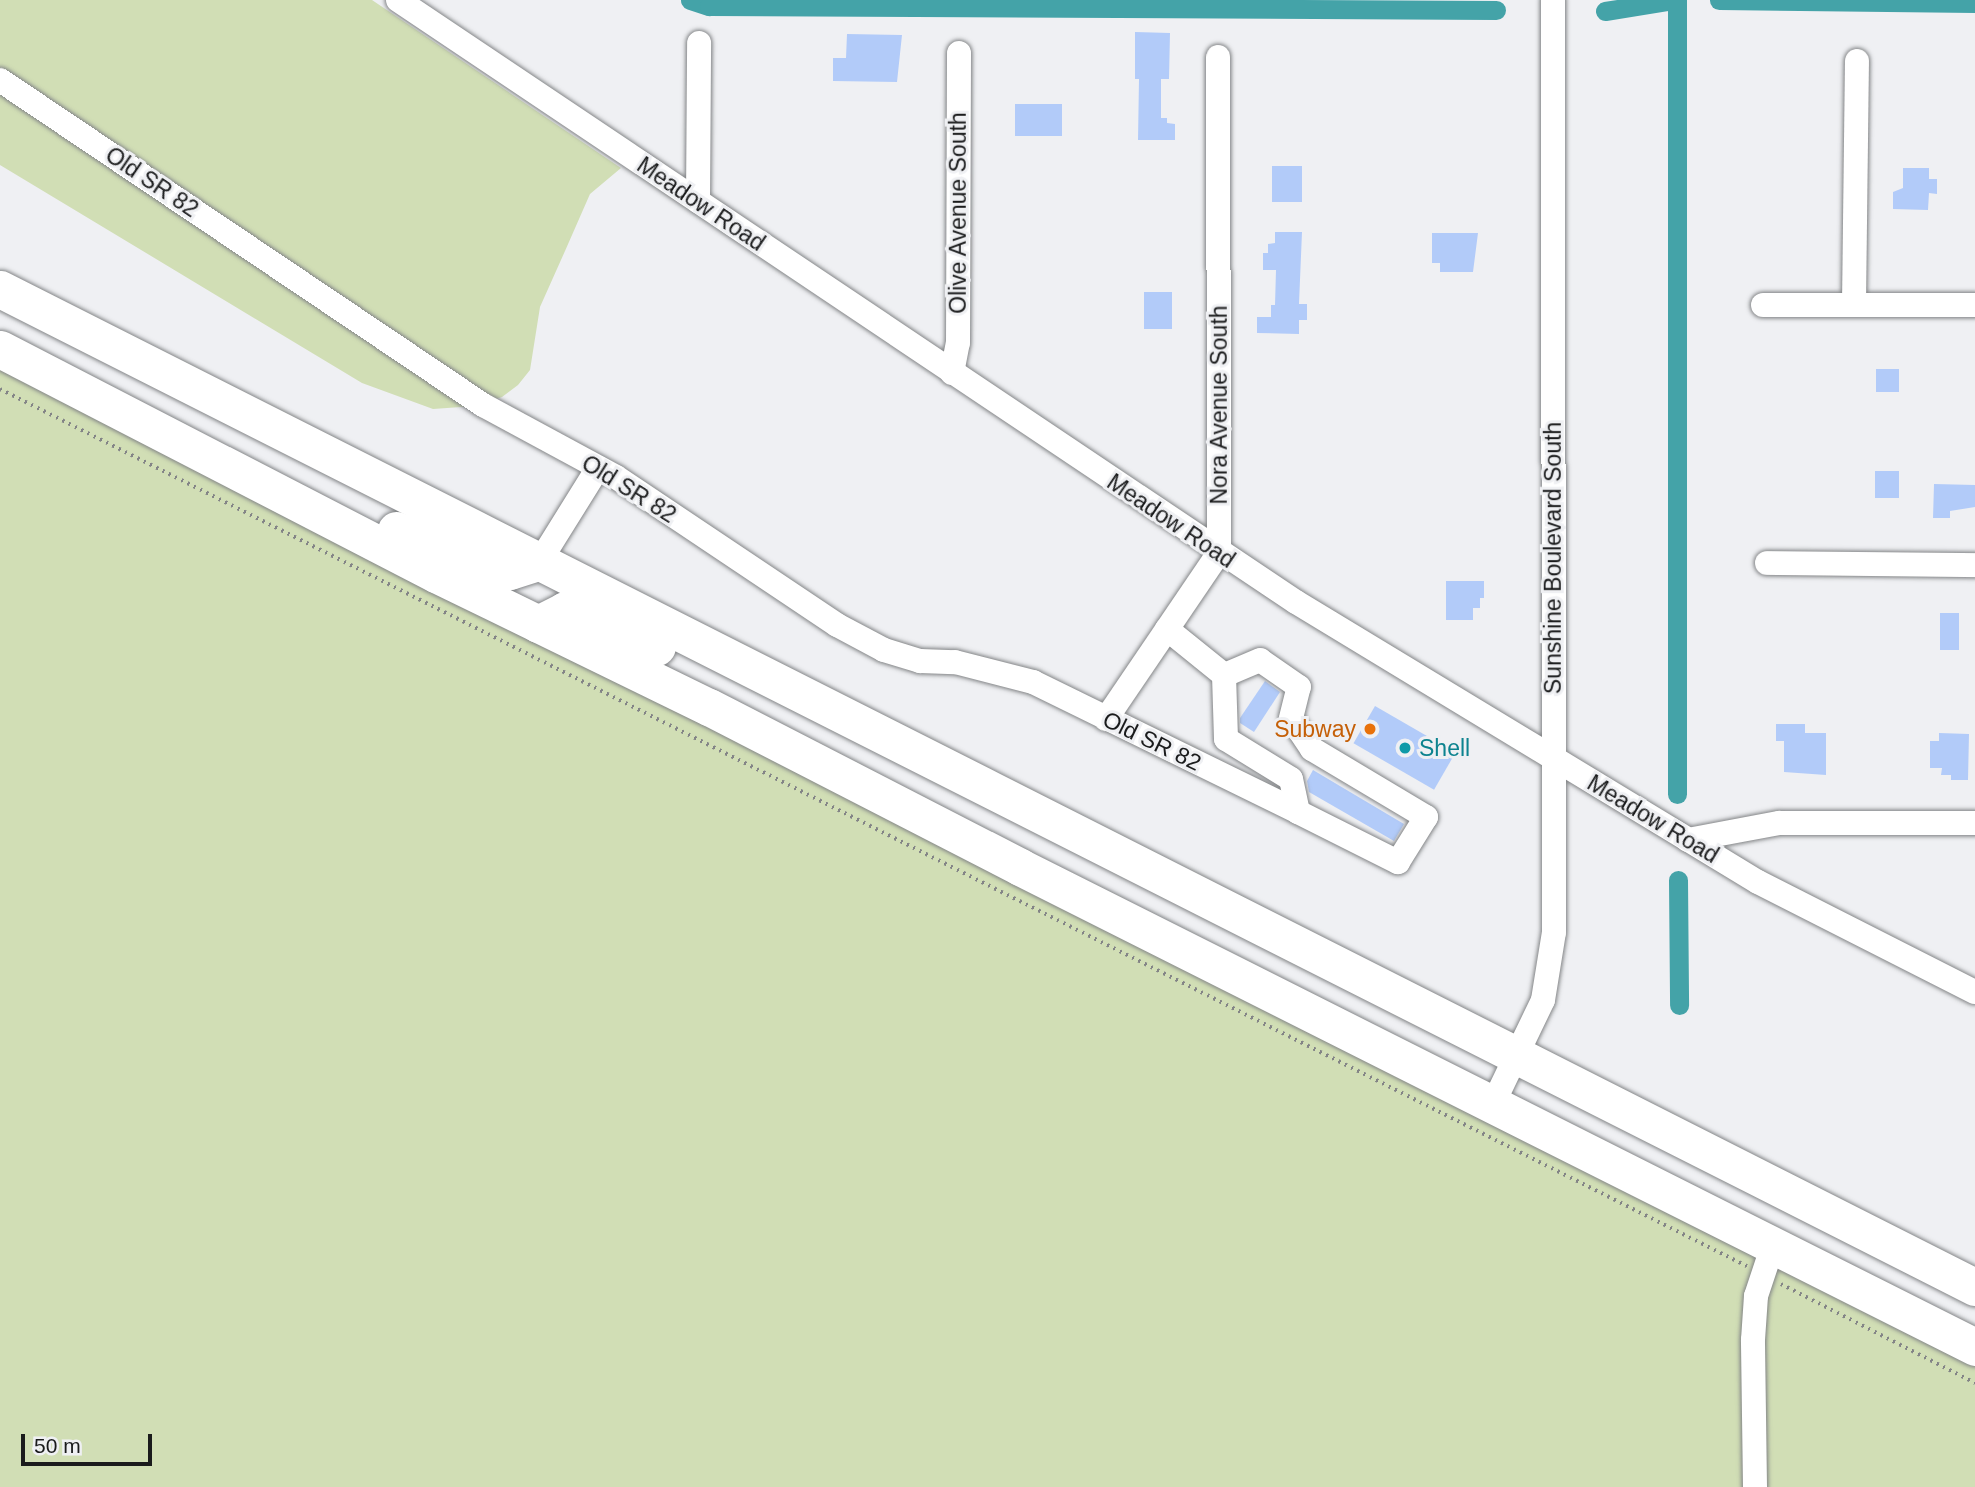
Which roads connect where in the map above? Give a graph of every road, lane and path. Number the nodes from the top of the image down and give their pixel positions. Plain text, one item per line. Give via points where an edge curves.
1 (398, 0) edge
2 (1553, 0) edge
3 (699, 43) dead end
4 (959, 53) dead end
5 (1218, 57) dead end
6 (1857, 61) dead end
7 (0, 80) edge
8 (698, 201) junction
9 (0, 289) edge
10 (1763, 304) dead end
11 (1854, 304) junction
12 (1975, 306) edge
13 (0, 349) edge
14 (952, 373) junction
15 (0, 389) edge
16 (120, 409) junction
17 (598, 468) junction
18 (1219, 553) junction
19 (540, 561) junction
20 (1767, 563) dead end
21 (1975, 565) edge
22 (538, 624) junction
23 (1167, 629) junction
24 (1224, 675) junction
25 (1106, 719) junction
26 (895, 743) junction
27 (1312, 749) junction
28 (1553, 760) junction
29 (1291, 779) junction
30 (1298, 812) junction
31 (1975, 823) edge
32 (1688, 840) junction
33 (1975, 992) edge
34 (1517, 1054) junction
35 (1493, 1104) junction
36 (1773, 1245) junction
37 (1735, 1259) dead end
38 (1975, 1287) edge
39 (1802, 1296) dead end
40 (1975, 1347) edge
41 (1975, 1383) edge
42 (1755, 1487) edge

1 - 8 street, Meadow Road
2 - 28 street, Sunshine Boulevard South
3 - 8 street
4 - 14 street, Olive Avenue South via 958,343
5 - 18 street, Nora Avenue South
6 - 11 street
7 - 17 street, Old SR 82 via 483,405
8 - 14 street, Meadow Road
9 - 19 highway
10 - 11 street
11 - 12 street
13 - 16 highway
14 - 18 street, Meadow Road
15 - 37 path
16 - 19 highway via 165,412 391,528 492,568 510,571
16 - 22 highway
17 - 19 street
17 - 25 street, Old SR 82 via 837,625 884,650 1033,682
18 - 23 street
18 - 28 street, Meadow Road
19 - 26 highway
20 - 21 street
22 - 26 highway via 565,611 601,622 683,658 837,737
22 - 35 highway
23 - 24 street
23 - 25 street
24 - 27 street via 1260,660 1299,687 1292,718
24 - 29 street via 1226,739
25 - 30 street, Old SR 82
26 - 34 highway
27 - 29 street
27 - 30 street, Old SR 82 via 1426,817 1398,862
28 - 32 street, Meadow Road
28 - 34 street, Sunshine Boulevard South via 1552,956 1543,1000
29 - 30 street
31 - 32 street via 1779,823
32 - 33 street, Meadow Road via 1758,883
34 - 35 street, Sunshine Boulevard South
34 - 38 highway
35 - 36 highway
36 - 40 highway
36 - 42 street via 1756,1296
39 - 41 path

